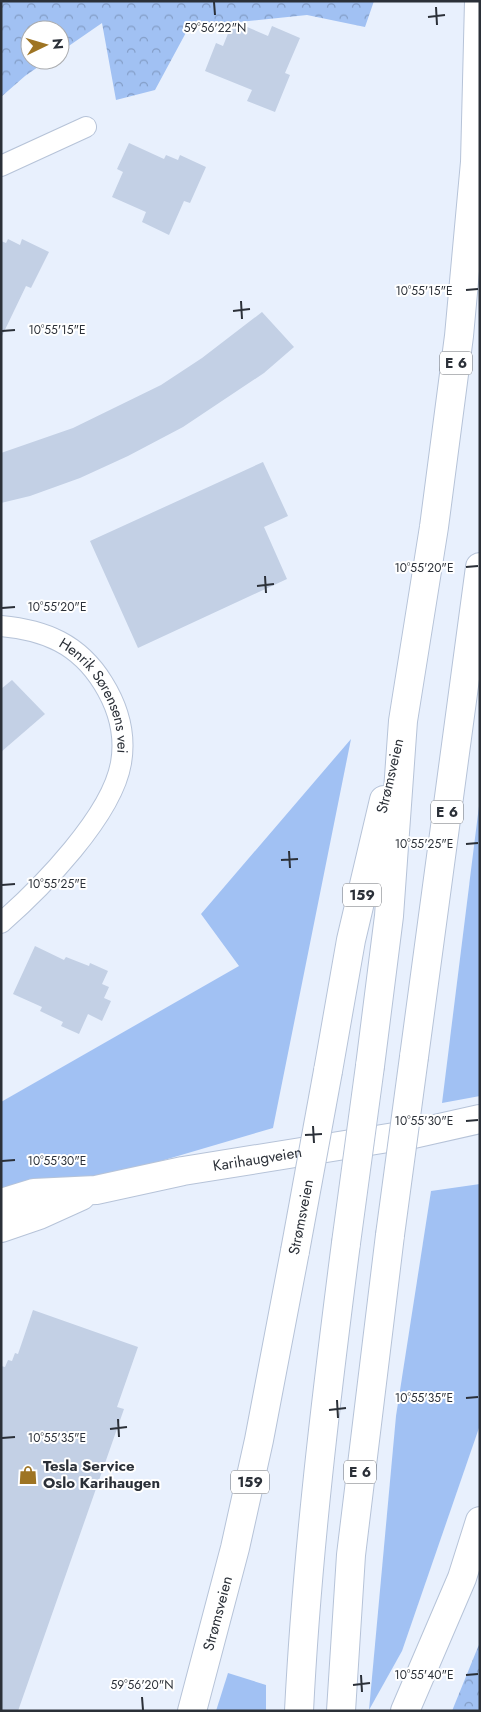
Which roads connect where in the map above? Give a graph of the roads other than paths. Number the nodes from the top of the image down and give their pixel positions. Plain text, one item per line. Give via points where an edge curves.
1 (478, 1) edge
2 (86, 127) dead end
3 (1, 166) edge
4 (480, 567) edge
5 (1, 626) edge
6 (403, 721) junction
7 (1, 923) edge
8 (480, 1120) edge
9 (96, 1190) junction
10 (1, 1203) edge
11 (1, 1228) edge
12 (480, 1521) edge
13 (192, 1711) edge
14 (299, 1711) edge
15 (341, 1711) edge
16 (405, 1711) edge

1 - 6 main road, E 6 via 475,162 460,336
2 - 3 street
4 - 15 main road, E 6, bridge via 353,1535
5 - 7 street, Henrik Sørensens vei via 44,633 63,642 94,669 116,710 122,753 119,772 94,820 40,886
6 - 13 main road, Strømsveien / 159, bridge via 351,940 259,1440 235,1548
6 - 14 main road, E 6, bridge via 390,916 319,1468
8 - 9 main road, Karihaugveien via 183,1171
9 - 10 main road, Karihaugveien via 34,1193
9 - 11 main road, Karihaugveien
12 - 16 main road via 462,1578

